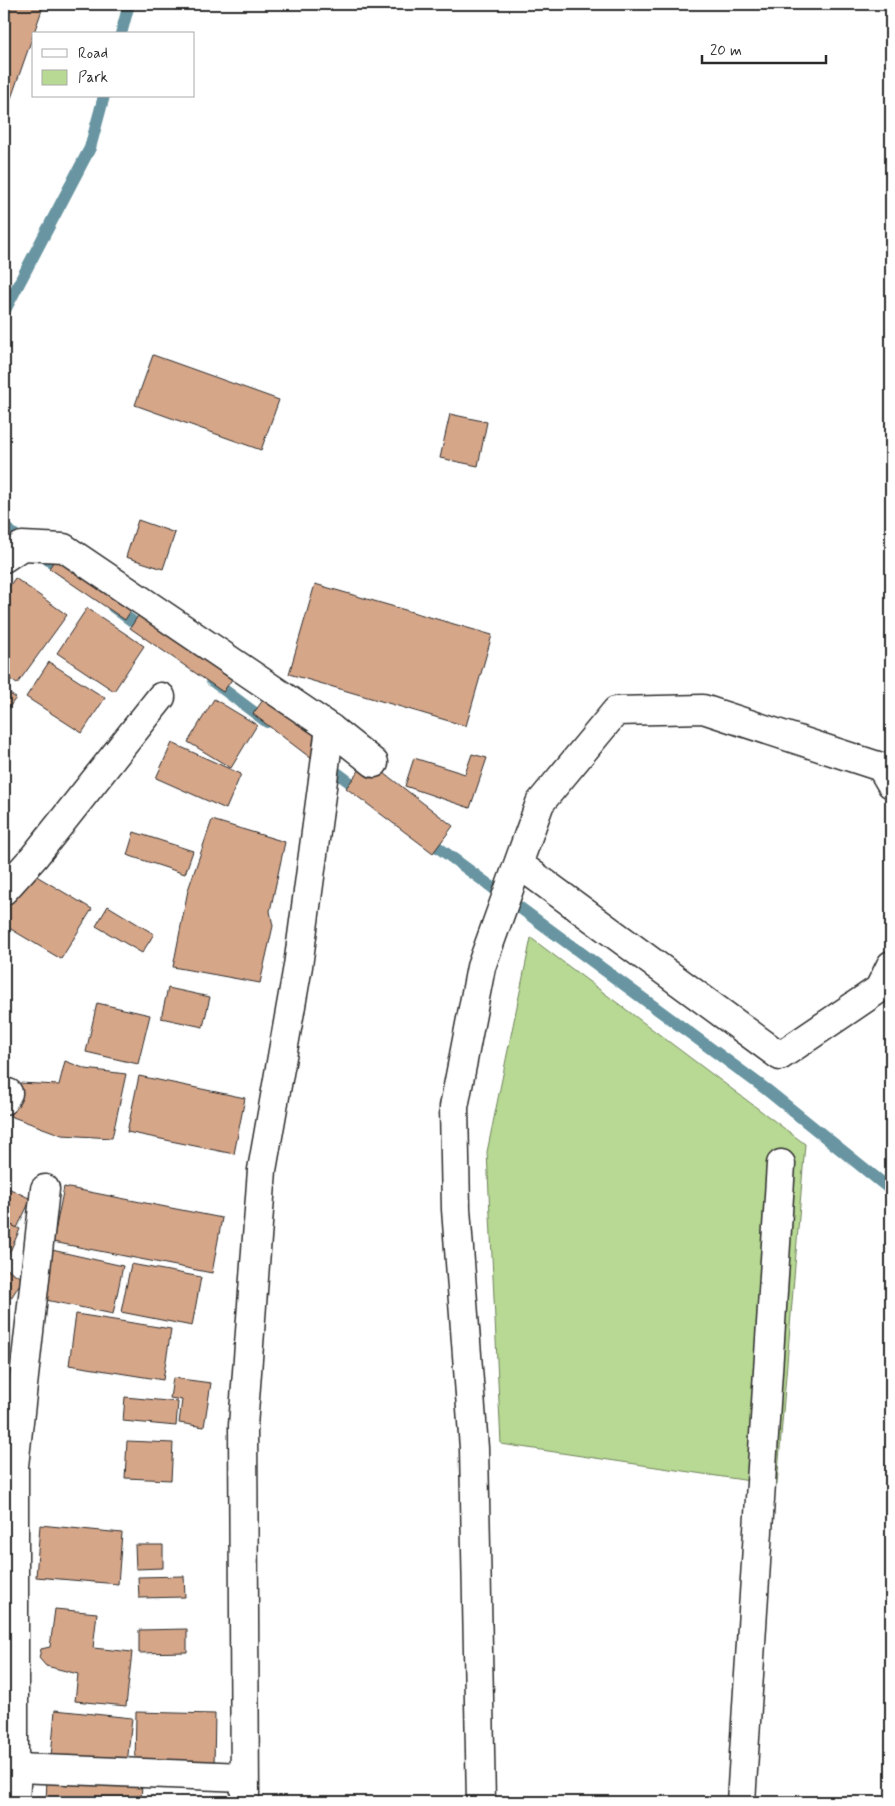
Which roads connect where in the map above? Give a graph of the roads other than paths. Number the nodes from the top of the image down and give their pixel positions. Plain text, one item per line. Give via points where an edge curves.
1 (4, 558) edge
2 (161, 697) dead end
3 (330, 728) junction
4 (374, 763) dead end
5 (891, 784) edge
6 (520, 865) junction
7 (4, 890) edge
8 (891, 966) edge
9 (781, 1164) dead end
10 (45, 1189) dead end
11 (12, 1759) edge
12 (245, 1790) edge
13 (15, 1802) edge
14 (481, 1802) edge
15 (741, 1802) edge

1 - 3 street via 22,546 64,548
2 - 7 street
3 - 4 street
3 - 12 street via 298,966 262,1170 243,1426
5 - 6 street via 881,767 703,709 616,711 540,803
6 - 8 street via 780,1056 879,989
6 - 14 street via 482,967 454,1107 456,1209 474,1448
9 - 15 street
10 - 11 street via 14,1466
11 - 12 street
11 - 13 street

